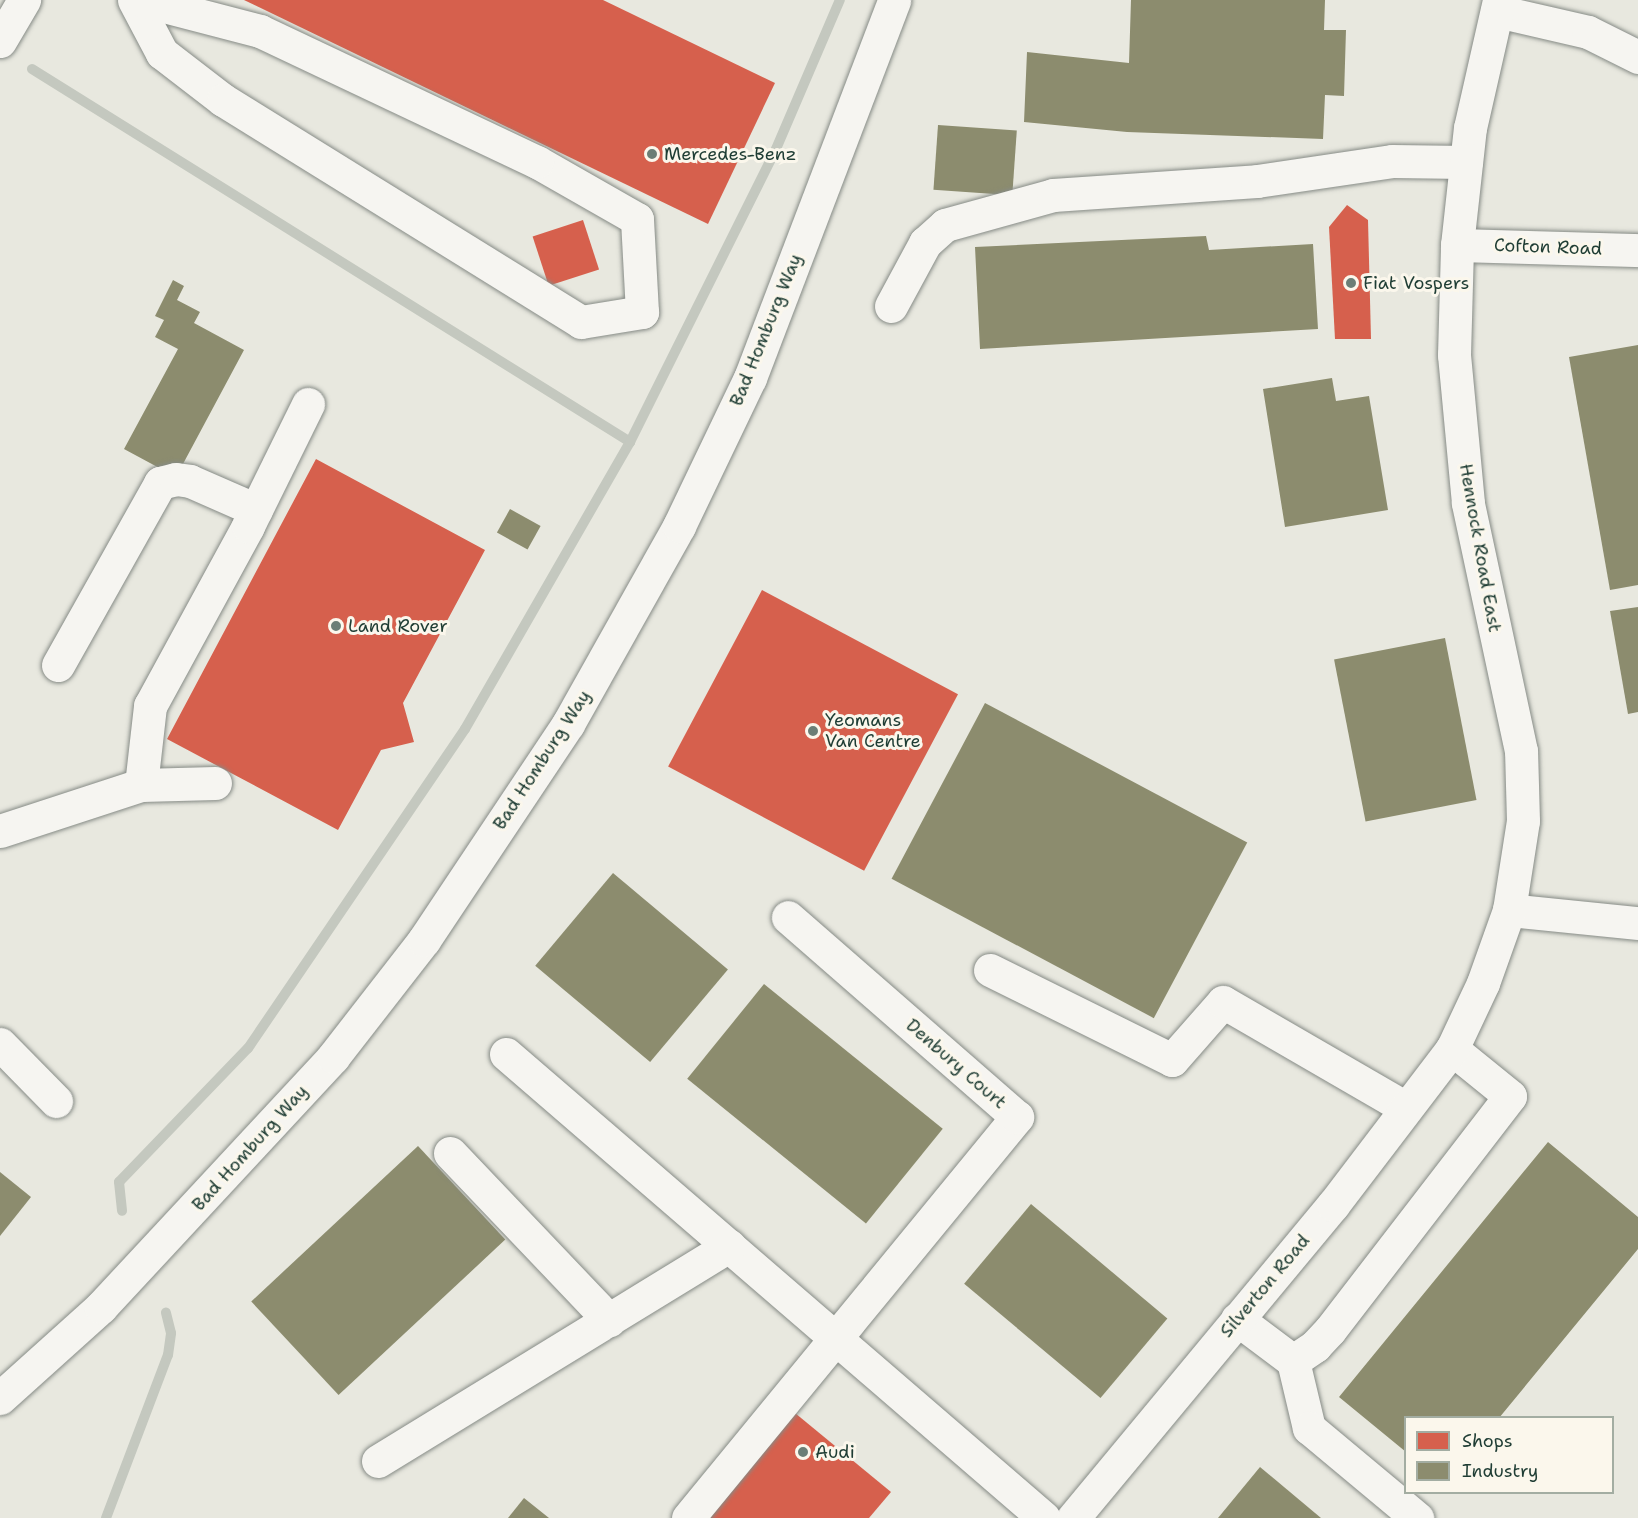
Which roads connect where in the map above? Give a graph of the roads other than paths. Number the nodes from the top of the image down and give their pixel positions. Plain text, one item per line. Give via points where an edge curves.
1 (24, 0) edge
2 (134, 0) edge
3 (141, 0) edge
4 (894, 0) edge
5 (1498, 6) edge
6 (195, 7) edge
7 (0, 41) edge
8 (1638, 57) edge
9 (1466, 162) junction
10 (1457, 245) junction
11 (1638, 250) edge
12 (891, 306) dead end
13 (308, 404) dead end
14 (256, 510) junction
15 (58, 666) dead end
16 (215, 783) dead end
17 (141, 785) junction
18 (0, 831) edge
19 (1509, 910) junction
20 (788, 917) dead end
21 (1638, 923) edge
22 (990, 970) dead end
23 (0, 1044) edge
24 (1452, 1049) junction
25 (506, 1054) dead end
26 (56, 1101) dead end
27 (1406, 1108) junction
28 (450, 1154) dead end
29 (729, 1246) junction
30 (1237, 1319) junction
31 (609, 1320) junction
32 (837, 1339) junction
33 (1293, 1361) junction
34 (0, 1398) edge
35 (378, 1461) dead end
36 (688, 1518) edge
37 (1044, 1518) edge
38 (1072, 1518) edge
39 (1417, 1518) edge

1 - 7 street
2 - 6 street via 162,53 223,100 581,322 642,312 637,219 537,162 260,31
3 - 6 street
4 - 34 street, Bad Homburg Way via 750,378 679,526 568,724 424,940 333,1057 101,1307
5 - 8 street via 1588,32
5 - 9 street, Hennock Road East
9 - 10 street, Hennock Road East
9 - 12 street via 1392,160 1257,181 1053,195 945,225 925,243
10 - 11 street, Cofton Road
10 - 19 street, Hennock Road East via 1454,355 1468,503 1521,751 1523,821
13 - 14 street
14 - 15 street via 190,482 176,479 160,483
14 - 17 street via 150,706
16 - 17 street
17 - 18 street
19 - 21 street
19 - 24 street, Hennock Road East via 1484,983
20 - 32 street, Denbury Court via 1017,1117
22 - 27 street via 1172,1060 1223,1002
23 - 26 street
24 - 27 street, Silverton Road
24 - 33 street via 1510,1096 1330,1330
25 - 29 street
27 - 30 street, Silverton Road via 1333,1204
28 - 31 street
29 - 31 street
29 - 32 street
30 - 33 street
30 - 38 street, Silverton Road
31 - 35 street
32 - 36 street
32 - 37 street
33 - 39 street via 1309,1428

